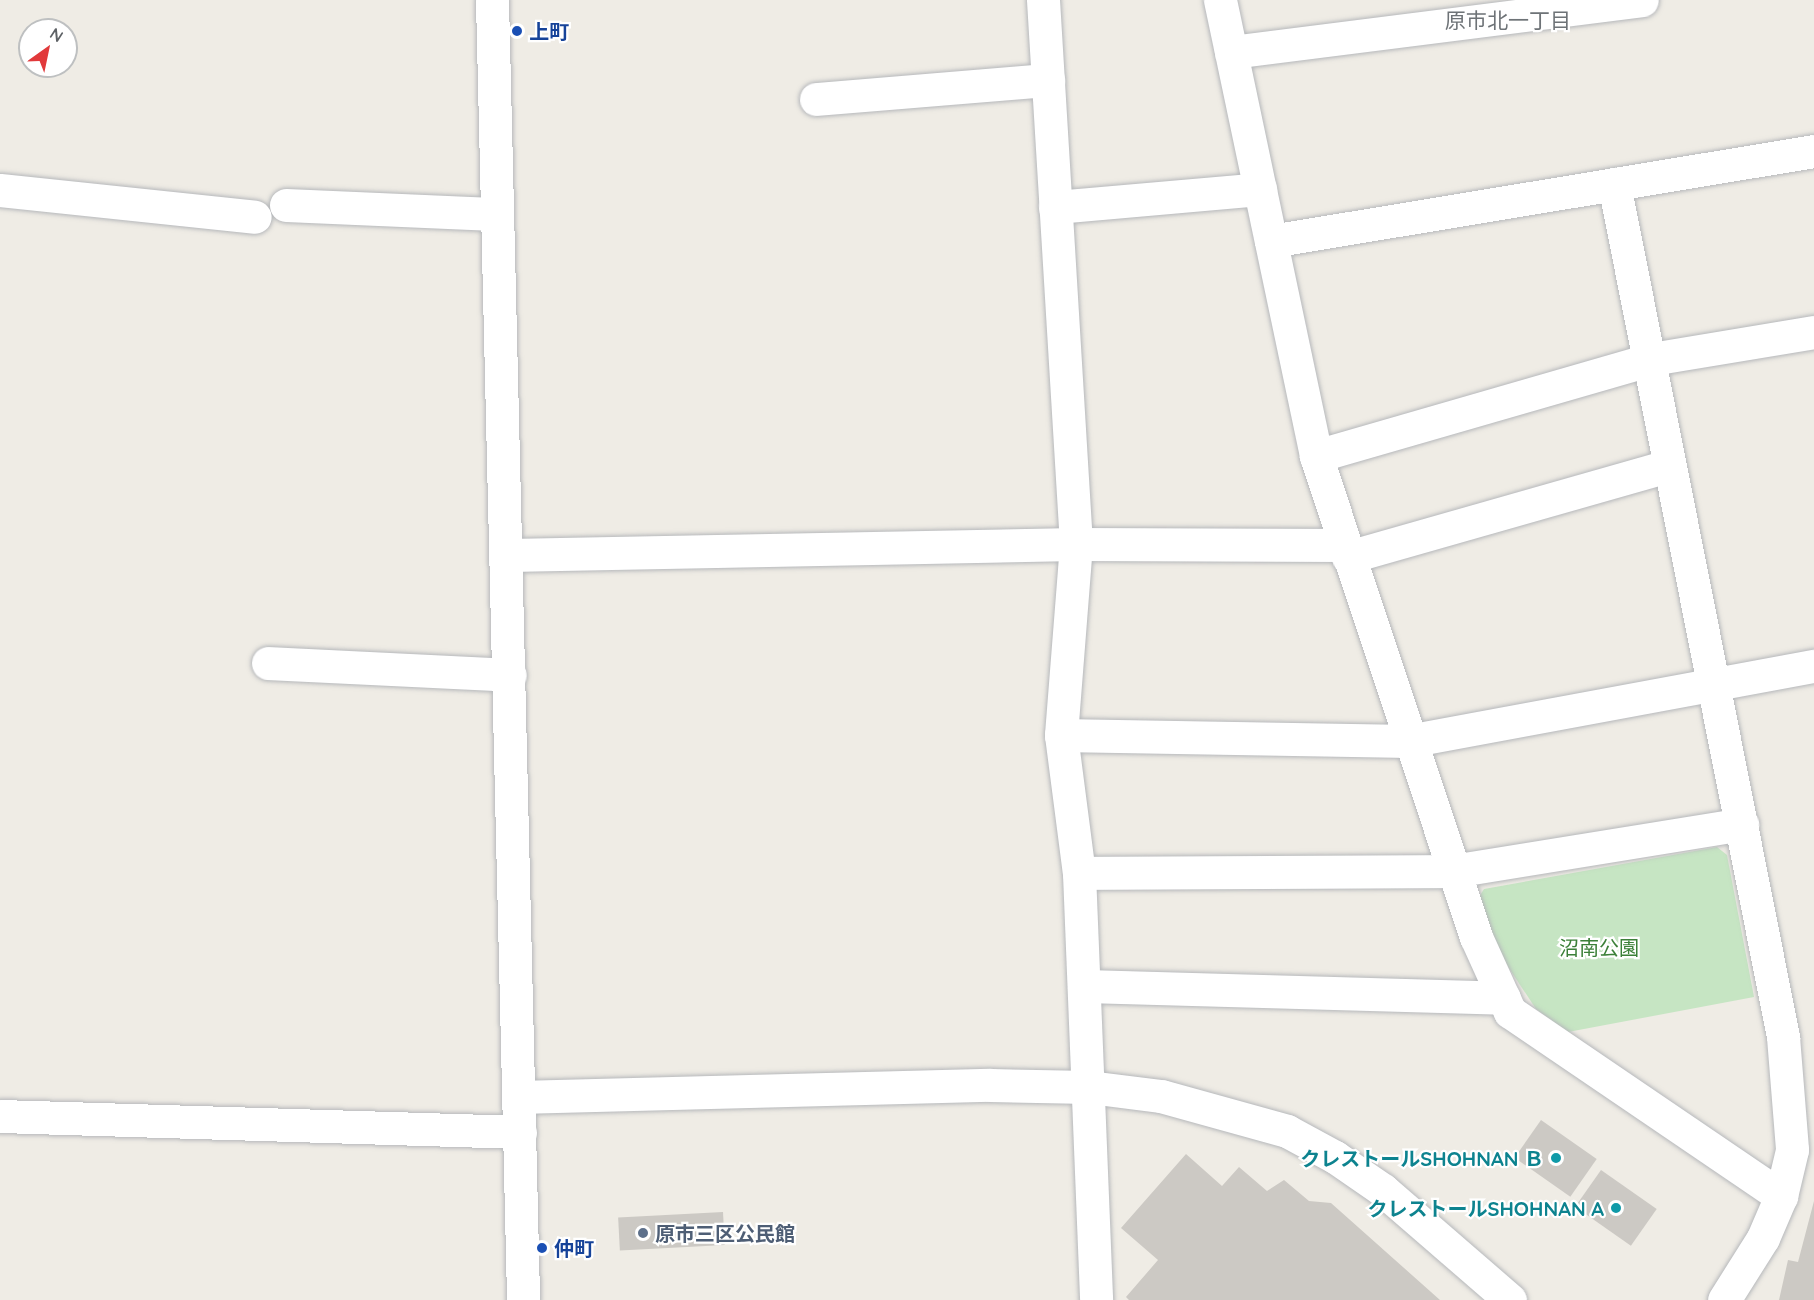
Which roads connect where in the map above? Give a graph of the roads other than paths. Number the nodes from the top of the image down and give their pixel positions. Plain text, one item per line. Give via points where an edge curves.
1 (492, 0) edge
2 (1043, 0) edge
3 (1220, 0) edge
4 (1642, 0) edge
5 (1231, 52) junction
6 (1048, 80) junction
7 (816, 99) dead end
8 (1814, 151) edge
9 (1614, 184) junction
10 (1260, 189) junction
11 (0, 190) edge
12 (286, 205) dead end
13 (1055, 207) junction
14 (496, 214) junction
15 (255, 218) dead end
16 (1271, 241) junction
17 (1814, 332) edge
18 (1651, 359) junction
19 (1316, 456) junction
20 (1667, 466) junction
21 (1076, 544) junction
22 (1346, 551) junction
23 (508, 555) junction
24 (268, 663) dead end
25 (1814, 666) edge
26 (510, 675) junction
27 (1715, 686) junction
28 (1061, 735) junction
29 (1408, 741) junction
30 (1742, 824) junction
31 (1453, 872) junction
32 (1078, 873) junction
33 (1084, 986) junction
34 (1504, 998) junction
35 (1089, 1087) junction
36 (518, 1097) junction
37 (0, 1116) edge
38 (520, 1132) junction
39 (1781, 1196) junction
40 (523, 1300) edge
41 (1096, 1300) edge
42 (1510, 1300) edge
43 (1724, 1300) edge

1 - 14 street
2 - 6 street
3 - 5 street
4 - 5 street
5 - 10 street
6 - 7 street
6 - 13 street
8 - 9 street
9 - 16 street
9 - 18 street
10 - 13 street
10 - 16 street
11 - 15 street
12 - 14 street
13 - 21 street
14 - 23 street
16 - 19 street
17 - 18 street
18 - 19 street
18 - 20 street
19 - 22 street
20 - 22 street
20 - 27 street
21 - 22 street
21 - 23 street
21 - 28 street
22 - 29 street
23 - 26 street
24 - 26 street
25 - 27 street
26 - 36 street
27 - 29 street
27 - 30 street
28 - 29 street
28 - 32 street
29 - 31 street
30 - 31 street
30 - 39 street via 1783,1037 1792,1150
31 - 32 street
31 - 34 street via 1476,937
32 - 33 street
33 - 34 street
33 - 35 street
34 - 39 street via 1510,1012 1552,1044
35 - 36 street via 990,1085
35 - 41 street
35 - 42 street via 1161,1096 1287,1131 1383,1190
36 - 38 street
37 - 38 street
38 - 40 street
39 - 43 street via 1763,1238

